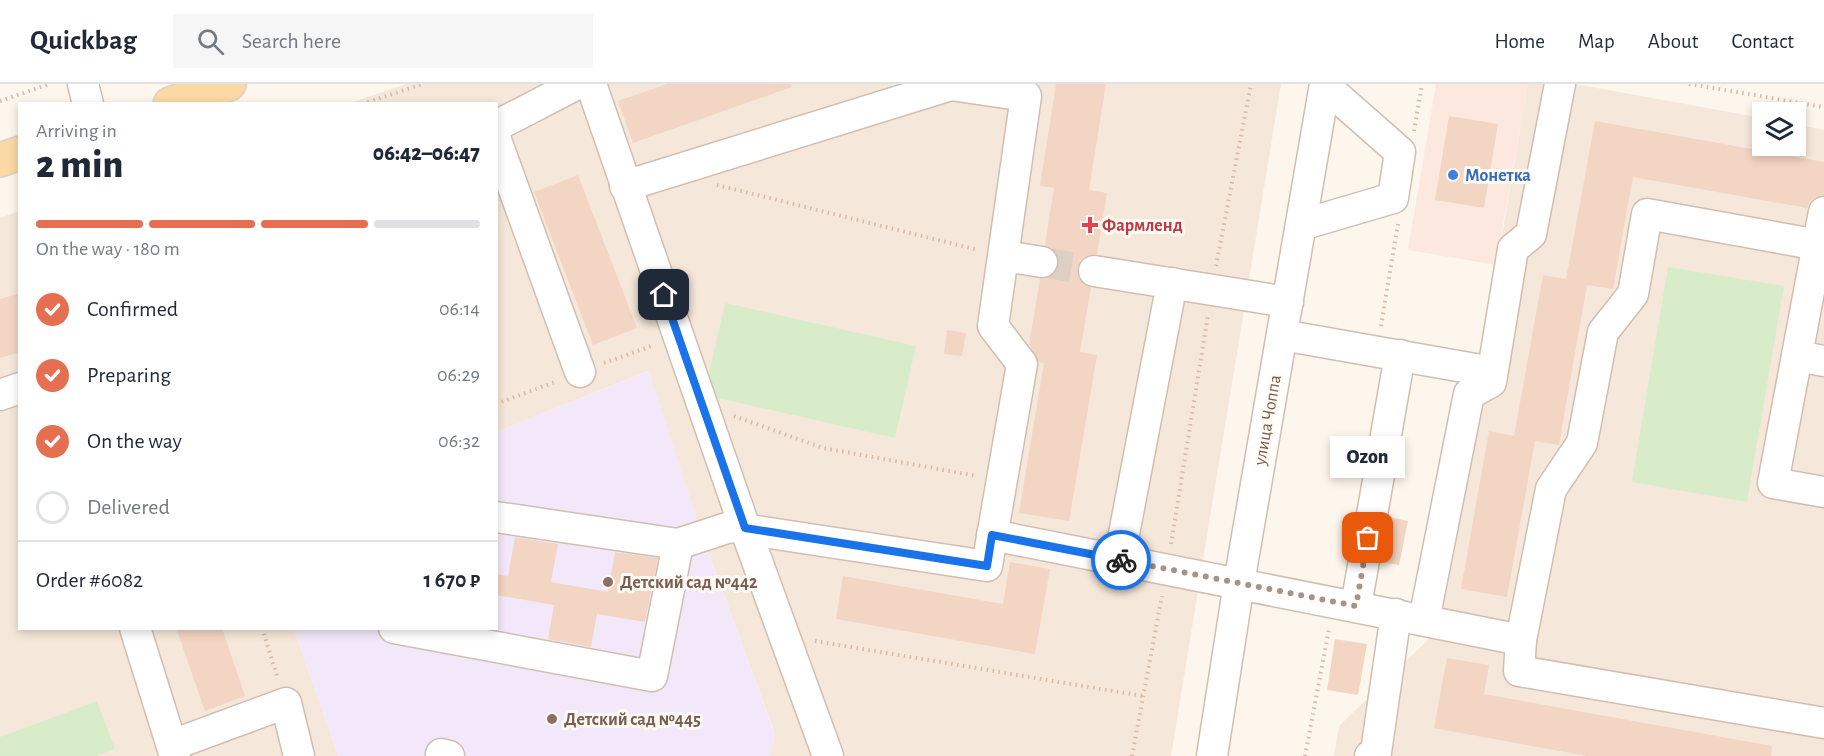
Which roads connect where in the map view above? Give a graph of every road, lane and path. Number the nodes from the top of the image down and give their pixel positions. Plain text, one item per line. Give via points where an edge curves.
1 (50, 84) edge
2 (83, 84) edge
3 (229, 84) edge
4 (423, 84) edge
5 (577, 84) edge
6 (591, 84) edge
7 (1251, 84) edge
8 (1560, 84) edge
9 (1689, 84) edge
10 (1325, 85) edge
11 (0, 101) edge
12 (88, 102) edge
13 (176, 102) edge
14 (368, 102) edge
15 (1824, 107) edge
16 (498, 125) edge
17 (498, 146) edge
18 (18, 154) edge
19 (0, 160) edge
20 (714, 184) dead end
21 (625, 186) junction
22 (1824, 212) edge
23 (1301, 225) junction
24 (1821, 245) edge
25 (1004, 256) junction
26 (1042, 262) tunnel mouth
27 (1094, 271) tunnel mouth
28 (1172, 283) junction
29 (1212, 290) junction
30 (1287, 302) junction
31 (1282, 335) junction
32 (663, 342) dead end
33 (1400, 355) junction
34 (1811, 358) edge
35 (580, 372) dead end
36 (1492, 372) junction
37 (18, 389) edge
38 (0, 395) edge
39 (702, 405) junction
40 (1001, 481) junction
41 (1824, 492) edge
42 (498, 517) edge
43 (738, 527) junction
44 (992, 535) junction
45 (678, 544) junction
46 (1119, 560) junction
47 (1167, 569) junction
48 (1239, 583) junction
49 (1356, 606) junction
50 (1410, 617) junction
51 (136, 630) edge
52 (263, 630) edge
53 (405, 630) edge
54 (784, 636) junction
55 (1521, 640) junction
56 (1143, 696) junction
57 (286, 703) junction
58 (1824, 723) edge
59 (174, 751) edge
60 (1379, 755) edge
61 (299, 756) edge
62 (441, 756) edge
63 (449, 756) edge
64 (807, 756) edge
65 (828, 756) edge
66 (1132, 756) edge
67 (1212, 756) edge

1 - 11 path
2 - 12 street
3 - 13 main road
4 - 14 path
5 - 16 street
6 - 21 street
7 - 29 path
8 - 36 street via 1531,234 1514,249
9 - 15 path
10 - 23 street, улица Чоппа
10 - 23 street via 1400,152 1393,198
17 - 35 street
18 - 19 main road
20 - 25 path
21 - 25 street via 951,85 1026,96
21 - 39 street
22 - 24 street
23 - 30 street, улица Чоппа
24 - 34 street
24 - 55 street via 1647,214 1633,294 1604,332 1582,443 1551,489
25 - 26 street
25 - 40 street via 993,326 1022,364
27 - 28 street
28 - 29 street
28 - 46 street
29 - 30 street
29 - 47 path
30 - 31 street, улица Чоппа
31 - 33 street
31 - 48 street, улица Чоппа
32 - 43 street
33 - 36 street
33 - 49 street
34 - 41 street via 1773,483
36 - 50 street via 1491,382 1469,394
37 - 38 street
39 - 40 path via 823,448
39 - 43 street
40 - 44 street
42 - 45 street
43 - 44 street via 987,566
43 - 45 street
43 - 54 street
43 - 64 street via 809,744
44 - 46 street
45 - 53 street via 652,676
46 - 47 street
47 - 48 street
47 - 56 path
48 - 49 street
48 - 67 street, улица Чоппа
49 - 50 street
50 - 55 street
50 - 60 street
51 - 59 street
52 - 57 path
54 - 56 path
54 - 65 street
55 - 58 street via 1519,671
56 - 66 path
57 - 59 street
57 - 61 street
62 - 63 street

